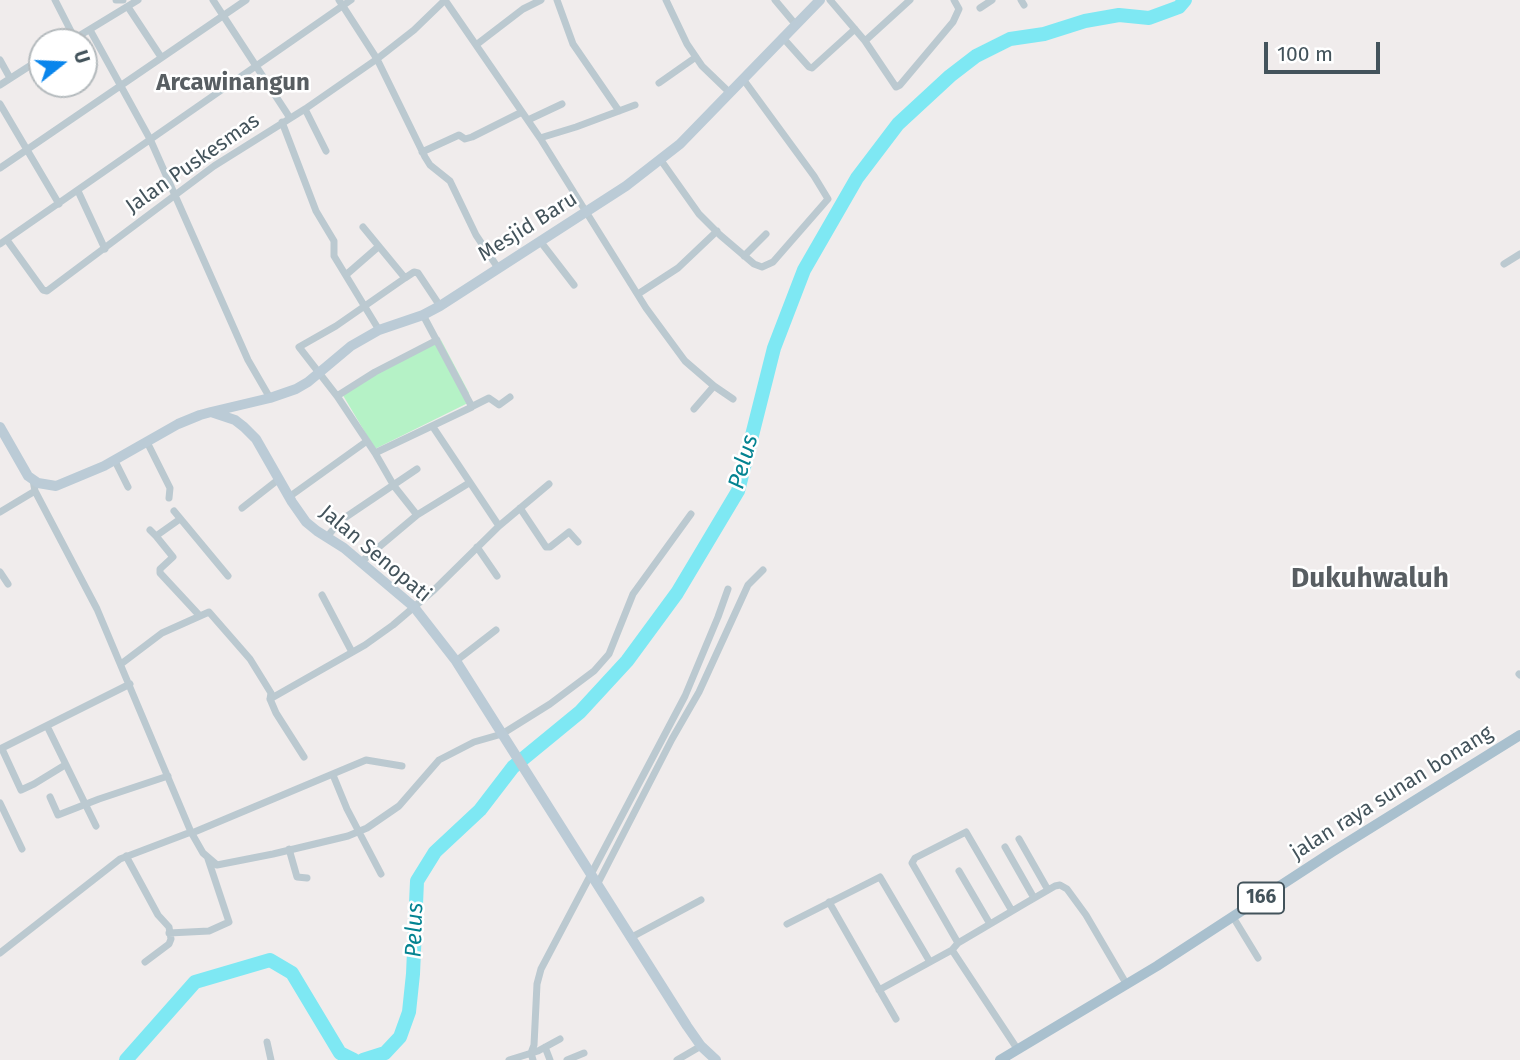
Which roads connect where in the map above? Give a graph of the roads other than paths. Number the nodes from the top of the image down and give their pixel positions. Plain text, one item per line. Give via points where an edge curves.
1 (55, 0) edge
2 (116, 0) edge
3 (138, 0) edge
4 (213, 0) edge
5 (246, 0) edge
6 (351, 0) edge
7 (445, 0) edge
8 (541, 0) edge
9 (557, 0) edge
10 (666, 0) edge
11 (820, 0) edge
12 (830, 0) edge
13 (910, 0) edge
14 (954, 0) edge
15 (992, 0) edge
16 (777, 1) edge
17 (341, 3) edge
18 (125, 4) edge
19 (980, 8) dead end
20 (223, 16) junction
21 (796, 25) junction
22 (67, 28) edge
23 (93, 28) edge
24 (855, 29) junction
25 (783, 39) junction
26 (865, 41) junction
27 (98, 44) edge
28 (476, 45) junction
29 (160, 57) junction
30 (696, 57) junction
31 (377, 59) junction
32 (0, 60) edge
33 (28, 67) edge
34 (256, 67) junction
35 (10, 78) junction
36 (743, 79) junction
37 (659, 83) dead end
38 (0, 85) edge
39 (121, 85) junction
40 (730, 93) junction
41 (0, 104) edge
42 (562, 104) dead end
43 (635, 105) dead end
44 (305, 109) junction
45 (619, 111) junction
46 (522, 112) junction
47 (286, 120) junction
48 (528, 120) junction
49 (540, 138) junction
50 (150, 139) junction
51 (326, 151) dead end
52 (27, 152) junction
53 (422, 152) junction
54 (660, 159) junction
55 (1, 166) edge
56 (78, 191) junction
57 (176, 196) junction
58 (59, 204) junction
59 (586, 213) junction
60 (363, 227) dead end
61 (716, 231) junction
62 (766, 234) dead end
63 (540, 241) junction
64 (4, 242) edge
65 (378, 247) junction
66 (105, 249) junction
67 (1520, 254) edge
68 (744, 256) junction
69 (1504, 264) dead end
70 (498, 268) junction
71 (347, 274) junction
72 (405, 278) junction
73 (574, 285) dead end
74 (638, 294) junction
75 (364, 305) junction
76 (440, 306) junction
77 (422, 315) junction
78 (379, 330) junction
79 (437, 340) junction
80 (318, 372) junction
81 (714, 386) junction
82 (337, 396) junction
83 (510, 397) dead end
84 (270, 398) junction
85 (733, 399) dead end
86 (250, 403) junction
87 (473, 406) junction
88 (694, 409) dead end
89 (211, 412) junction
90 (244, 426) junction
91 (0, 427) edge
92 (433, 427) junction
93 (147, 442) junction
94 (367, 442) junction
95 (375, 453) junction
96 (115, 461) junction
97 (417, 469) dead end
98 (279, 479) junction
99 (469, 483) junction
100 (549, 484) dead end
101 (34, 486) junction
102 (394, 486) junction
103 (128, 487) dead end
104 (289, 497) junction
105 (169, 498) dead end
106 (242, 508) dead end
107 (520, 508) junction
108 (174, 511) dead end
109 (0, 512) edge
110 (691, 514) dead end
111 (417, 515) junction
112 (180, 519) junction
113 (499, 526) junction
114 (327, 537) junction
115 (578, 542) dead end
116 (477, 547) junction
117 (361, 562) junction
118 (763, 570) dead end
119 (0, 572) edge
120 (228, 576) dead end
121 (497, 576) dead end
122 (8, 584) dead end
123 (728, 589) dead end
124 (322, 595) dead end
125 (414, 607) junction
126 (200, 615) junction
127 (496, 630) dead end
128 (352, 652) junction
129 (456, 661) junction
130 (121, 664) junction
131 (130, 684) junction
132 (270, 699) junction
133 (47, 726) junction
134 (498, 728) junction
135 (1520, 734) edge
136 (1, 749) edge
137 (304, 757) dead end
138 (65, 765) junction
139 (402, 766) dead end
140 (333, 775) junction
141 (171, 782) junction
142 (50, 797) dead end
143 (0, 803) edge
144 (87, 803) junction
145 (96, 826) dead end
146 (191, 830) junction
147 (358, 832) junction
148 (1019, 839) dead end
149 (1005, 847) dead end
150 (22, 849) dead end
151 (289, 849) junction
152 (126, 856) junction
153 (208, 859) junction
154 (959, 871) dead end
155 (381, 874) dead end
156 (307, 878) dead end
157 (593, 880) junction
158 (1048, 890) junction
159 (1034, 898) junction
160 (701, 900) dead end
161 (829, 902) junction
162 (1012, 911) junction
163 (1233, 917) junction
164 (786, 924) dead end
165 (990, 924) junction
166 (169, 933) junction
167 (630, 938) junction
168 (958, 943) junction
169 (952, 950) junction
170 (0, 953) edge
171 (1258, 958) dead end
172 (145, 962) dead end
173 (930, 962) junction
174 (1127, 985) junction
175 (879, 990) junction
176 (896, 1019) dead end
177 (560, 1039) dead end
178 (267, 1042) dead end
179 (701, 1046) junction
180 (1018, 1050) junction
181 (538, 1052) edge
182 (584, 1053) dead end
183 (271, 1060) edge
184 (509, 1060) edge
185 (550, 1060) edge
186 (567, 1060) edge
187 (677, 1060) edge
188 (716, 1060) edge
189 (1000, 1060) edge

1 - 22 street
2 - 18 street
3 - 18 street
4 - 20 street
5 - 20 street
6 - 17 street
7 - 28 street
7 - 31 street, Jalan Puskesmas
8 - 28 street
9 - 45 street via 573,44
10 - 30 street
11 - 21 main road, Mesjid Baru
12 - 24 street
13 - 26 street
14 - 26 street via 958,9 953,22 898,87
15 - 19 street
16 - 21 street
17 - 31 street
17 - 34 street
18 - 23 street
18 - 29 street
20 - 29 street
20 - 34 street
21 - 25 main road, Mesjid Baru
24 - 25 street via 812,68
24 - 26 street
25 - 36 main road, Mesjid Baru
27 - 39 street
28 - 46 street
29 - 39 street
30 - 37 street
30 - 40 street
31 - 44 street, Jalan Puskesmas
31 - 53 street
32 - 35 street
33 - 35 street
34 - 47 street
34 - 50 street
35 - 38 street
36 - 40 main road, Mesjid Baru
36 - 68 street via 828,199 773,262 759,266
39 - 50 street
39 - 52 street
40 - 54 main road, Mesjid Baru
41 - 52 street
42 - 48 street
43 - 45 street
44 - 47 street, Jalan Puskesmas
44 - 51 street
45 - 49 street
46 - 48 street
46 - 53 street via 472,137 459,135
47 - 57 street, Jalan Puskesmas
47 - 71 street via 316,211 330,231 334,256
48 - 49 street
49 - 59 street
50 - 56 street
50 - 57 street
52 - 55 street
52 - 58 street
53 - 70 street via 450,181
54 - 59 main road, Mesjid Baru
54 - 61 street
56 - 58 street
56 - 66 street
57 - 66 street, Jalan Puskesmas
57 - 84 street via 248,360
58 - 64 street
59 - 63 main road, Mesjid Baru
59 - 74 street
60 - 65 street
61 - 68 street
61 - 74 street via 678,268
62 - 68 street
63 - 70 main road, Mesjid Baru
63 - 73 street
64 - 66 street, Jalan Puskesmas via 44,292
65 - 71 street
65 - 72 street
67 - 69 street
70 - 76 main road, Mesjid Baru
71 - 75 street
72 - 75 street
72 - 76 street via 417,272
74 - 81 street via 685,361
75 - 78 street
75 - 80 street via 299,346
76 - 77 main road, Mesjid Baru
77 - 78 main road, Mesjid Baru
77 - 79 street
78 - 80 main road, Mesjid Baru
79 - 82 street
79 - 87 street
80 - 82 street
80 - 84 main road, Mesjid Baru via 296,389
81 - 85 street
81 - 88 street
82 - 94 street
83 - 87 street via 499,405 489,397
84 - 86 main road, Mesjid Baru
86 - 89 main road, Mesjid Baru
86 - 90 main road
87 - 92 street
89 - 90 main road
89 - 93 main road
90 - 98 main road, Jalan Senopati
91 - 101 main road
92 - 95 street
92 - 99 street
93 - 96 main road
93 - 105 street via 170,488
94 - 95 street
94 - 104 street
95 - 102 street
96 - 101 main road via 63,484
96 - 103 street
97 - 102 street
98 - 104 main road, Jalan Senopati
98 - 106 street
99 - 111 street
99 - 113 street
100 - 107 street
101 - 109 street
101 - 130 street
102 - 111 street
102 - 114 street via 340,521
104 - 114 main road, Jalan Senopati via 306,522
107 - 113 street
107 - 115 street via 546,547 569,532
108 - 112 street
110 - 134 street via 633,594 603,662 550,704
111 - 117 street
112 - 120 street
112 - 126 street via 153,533 173,557 160,573
113 - 116 street
114 - 117 main road, Jalan Senopati
116 - 121 street
116 - 125 street
117 - 125 main road, Jalan Senopati
118 - 157 street via 748,585 699,692
119 - 122 street
123 - 157 street via 685,696
124 - 128 street
125 - 128 street
125 - 129 main road, Jalan Senopati
126 - 130 street via 162,634
126 - 132 street via 210,612 242,649 268,686
127 - 129 street
128 - 132 street
129 - 134 main road, Jalan Senopati
130 - 131 street
131 - 133 street
131 - 141 street
132 - 137 street
133 - 136 street
133 - 138 street
134 - 147 street via 439,760 399,806
134 - 157 main road, Jalan Senopati
135 - 163 main road, jalan raya sunan bonang / 166
136 - 138 street via 20,790
138 - 144 street
139 - 140 street via 369,760
140 - 146 street
140 - 147 street
141 - 144 street
141 - 146 street
142 - 144 street via 58,816
143 - 150 street
144 - 145 street
146 - 152 street
146 - 153 street
147 - 151 street
147 - 155 street
148 - 158 street
149 - 159 street
151 - 153 street via 222,864
151 - 156 street via 297,877
152 - 166 street via 158,915 168,924
152 - 170 street
153 - 166 street via 229,922 209,931
154 - 165 street
157 - 167 main road, Jalan Senopati
157 - 181 street via 538,976 534,1045
158 - 159 street
158 - 174 street via 1060,885 1070,892
159 - 162 street
160 - 167 street
161 - 164 street
161 - 173 street via 881,878
161 - 175 street
162 - 165 street
162 - 168 street via 966,832 915,858 912,863
163 - 171 street
163 - 174 main road, jalan raya sunan bonang / 166
165 - 168 street
166 - 172 street via 165,949
167 - 179 main road, Jalan Senopati
168 - 169 street
169 - 173 street
169 - 180 street
173 - 175 street
174 - 180 main road, jalan raya sunan bonang / 166
175 - 176 street
177 - 181 street
178 - 183 street
179 - 187 street
179 - 188 main road, Jalan Senopati
180 - 189 main road, jalan raya sunan bonang / 166
181 - 184 street
181 - 185 street
182 - 186 street

